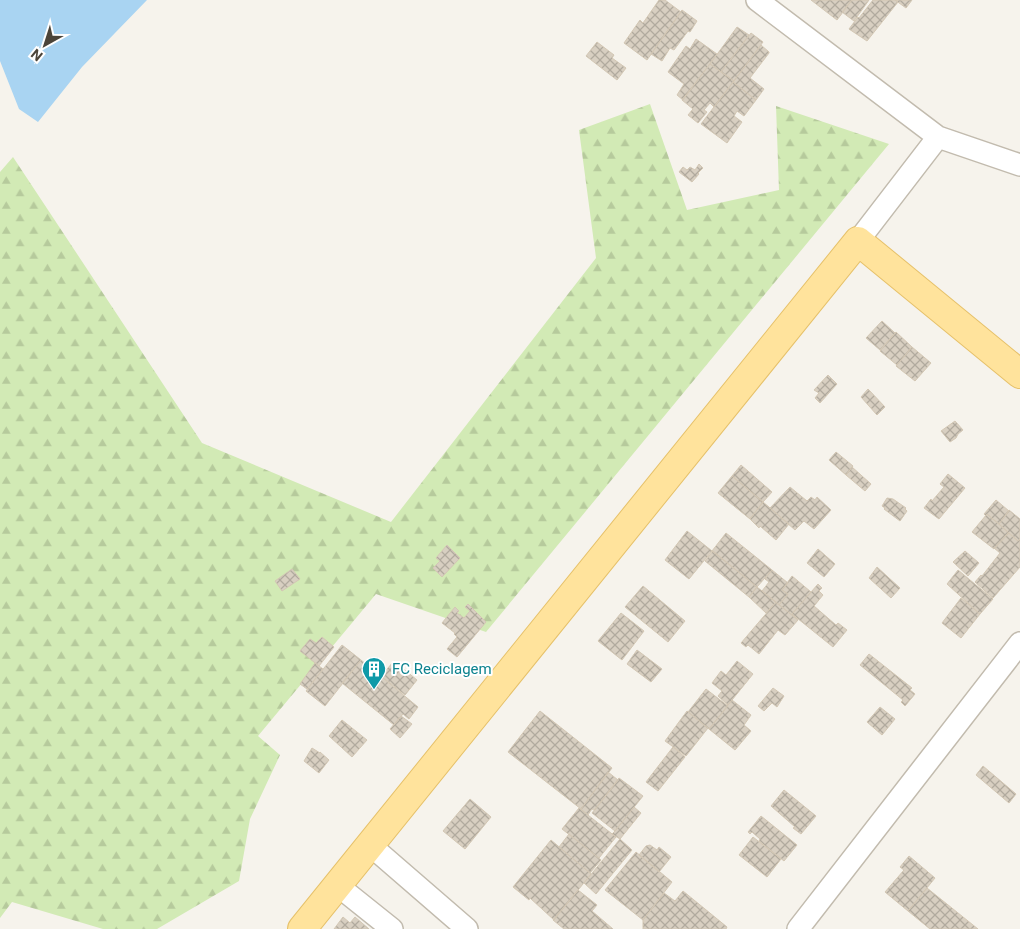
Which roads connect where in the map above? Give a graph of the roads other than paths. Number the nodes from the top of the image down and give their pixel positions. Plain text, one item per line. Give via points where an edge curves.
1 (757, 0) edge
2 (938, 137) junction
3 (1020, 165) edge
4 (858, 241) junction
5 (1020, 374) edge
6 (1020, 643) edge
7 (370, 845) junction
8 (337, 885) junction
9 (302, 929) edge
10 (392, 929) edge
11 (466, 929) edge
12 (798, 929) edge

1 - 2 street
2 - 3 street
2 - 4 street
4 - 5 main road
4 - 7 main road
6 - 12 street
7 - 8 main road
7 - 11 street
8 - 9 main road
8 - 10 street

